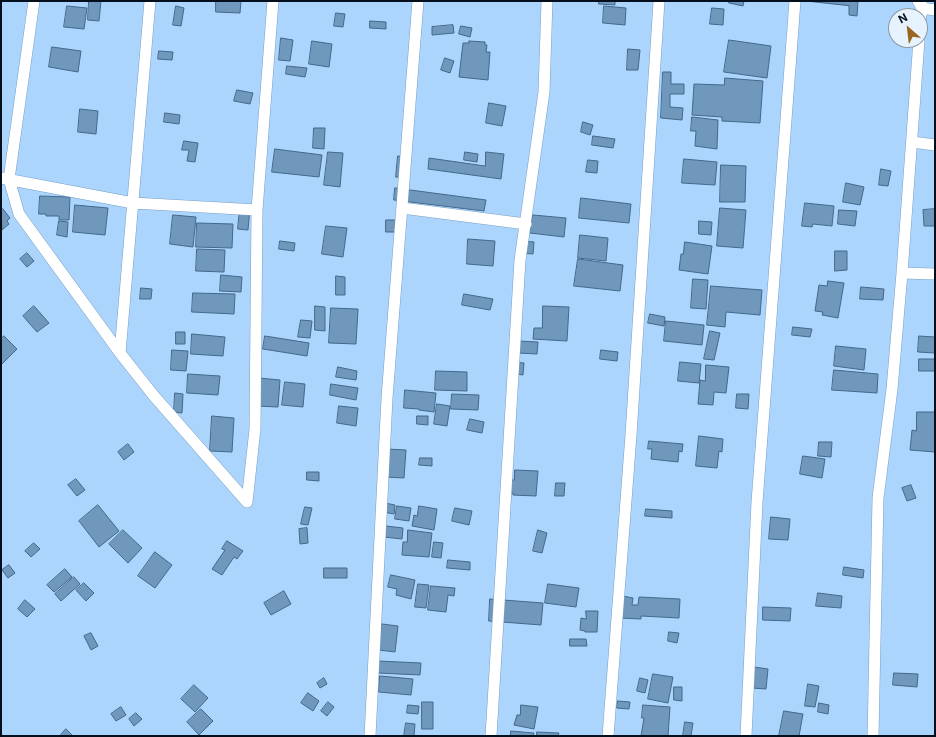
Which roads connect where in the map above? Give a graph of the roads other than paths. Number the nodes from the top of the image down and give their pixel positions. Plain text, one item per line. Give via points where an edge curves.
1 (34, 1) edge
2 (150, 1) edge
3 (273, 1) edge
4 (418, 1) edge
5 (547, 1) edge
6 (659, 1) edge
7 (795, 1) edge
8 (920, 3) edge
9 (935, 10) edge
10 (918, 48) edge
11 (912, 142) junction
12 (935, 145) edge
13 (5, 179) edge
14 (133, 204) junction
15 (402, 208) junction
16 (257, 210) junction
17 (526, 224) junction
18 (902, 272) junction
19 (935, 274) edge
20 (120, 353) junction
21 (370, 736) edge
22 (491, 736) edge
23 (608, 736) edge
24 (746, 736) edge
25 (873, 736) edge

1 - 13 street
2 - 14 street
3 - 16 street
4 - 15 street
5 - 17 street via 544,92
6 - 23 street
7 - 24 street via 757,502
8 - 9 street
10 - 11 street
11 - 12 street
11 - 18 street
13 - 14 street
13 - 20 street via 19,214
14 - 16 street
14 - 20 street
15 - 17 street
15 - 21 street via 387,398
16 - 20 street via 255,429 248,502 154,396
17 - 22 street via 520,260
18 - 19 street
18 - 25 street via 892,389 878,498

